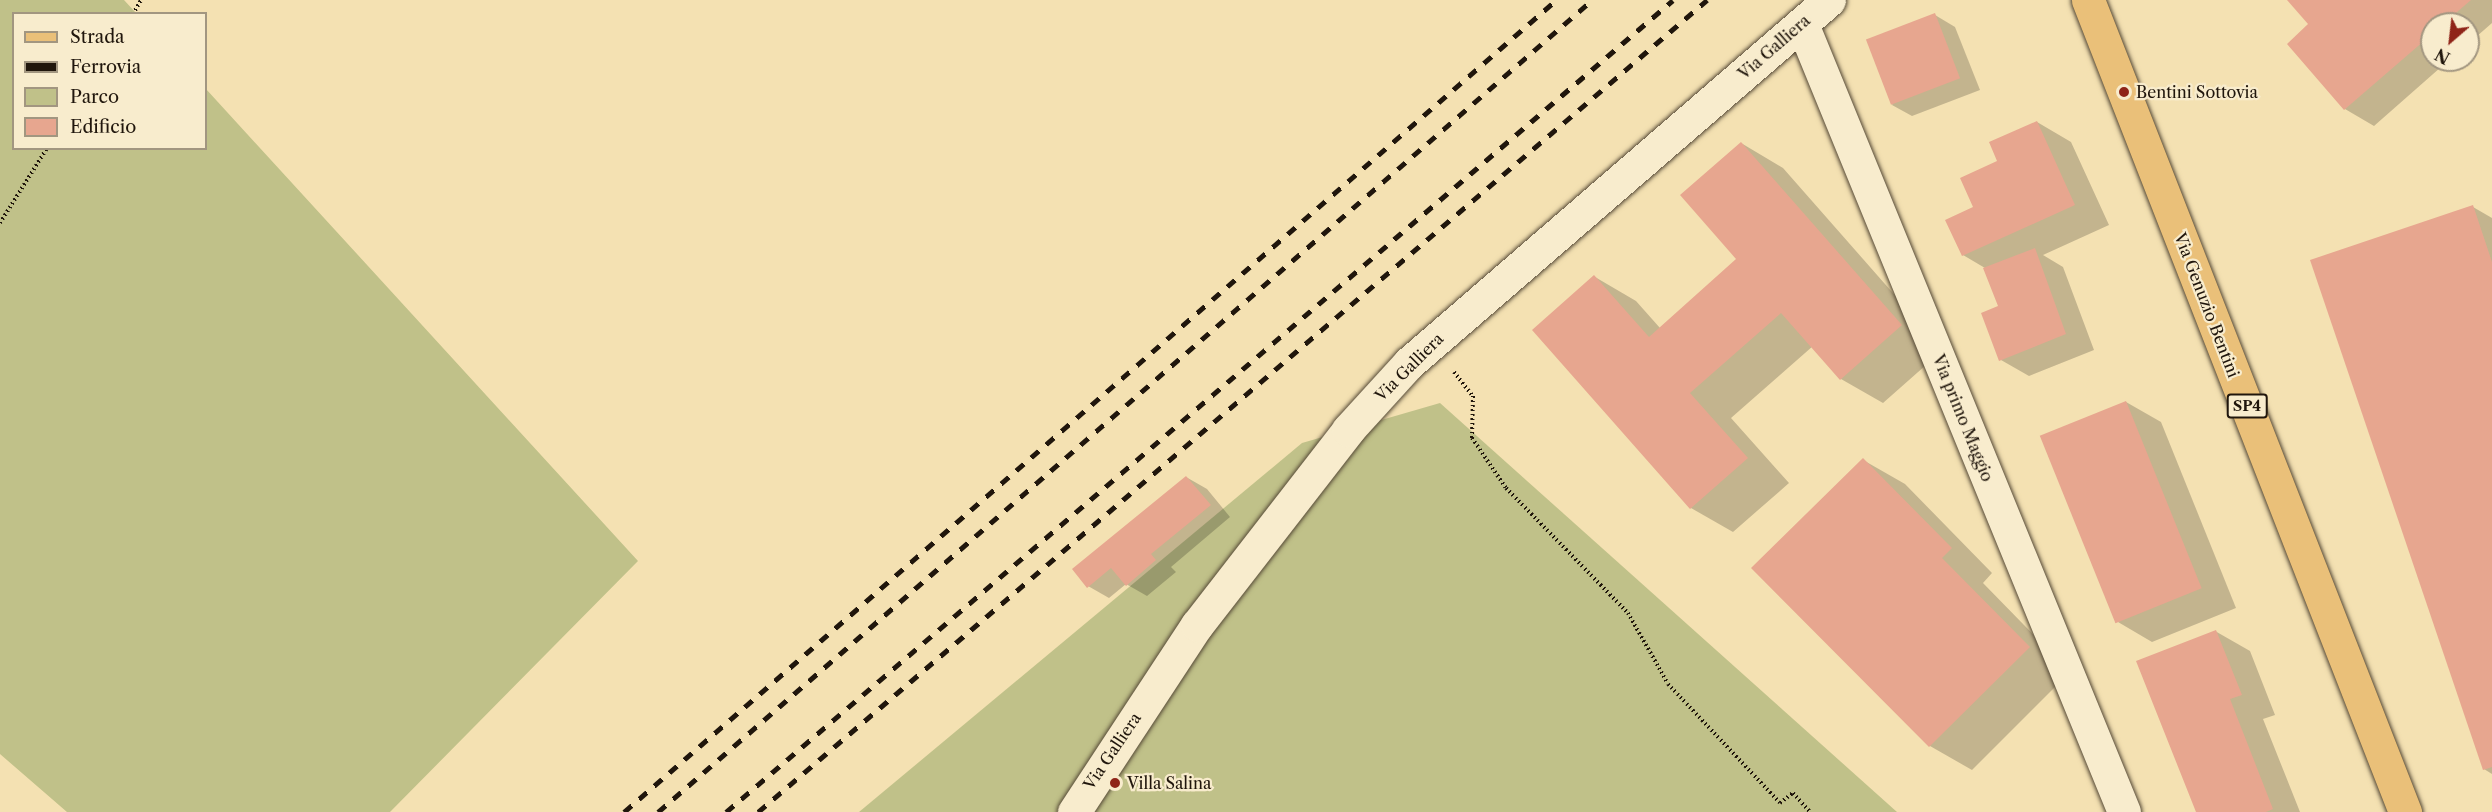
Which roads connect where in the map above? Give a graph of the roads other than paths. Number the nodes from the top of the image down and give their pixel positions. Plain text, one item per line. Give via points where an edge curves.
1 (1829, 0) edge
2 (2088, 0) edge
3 (1802, 24) junction
4 (1074, 812) edge
5 (2124, 812) edge
6 (2405, 812) edge

1 - 3 street, Via Galliera
2 - 6 main road, Via Genuzio Bentini / SP4
3 - 4 street, Via Galliera via 1540,247 1371,405 1197,625
3 - 5 street, Via primo Maggio

